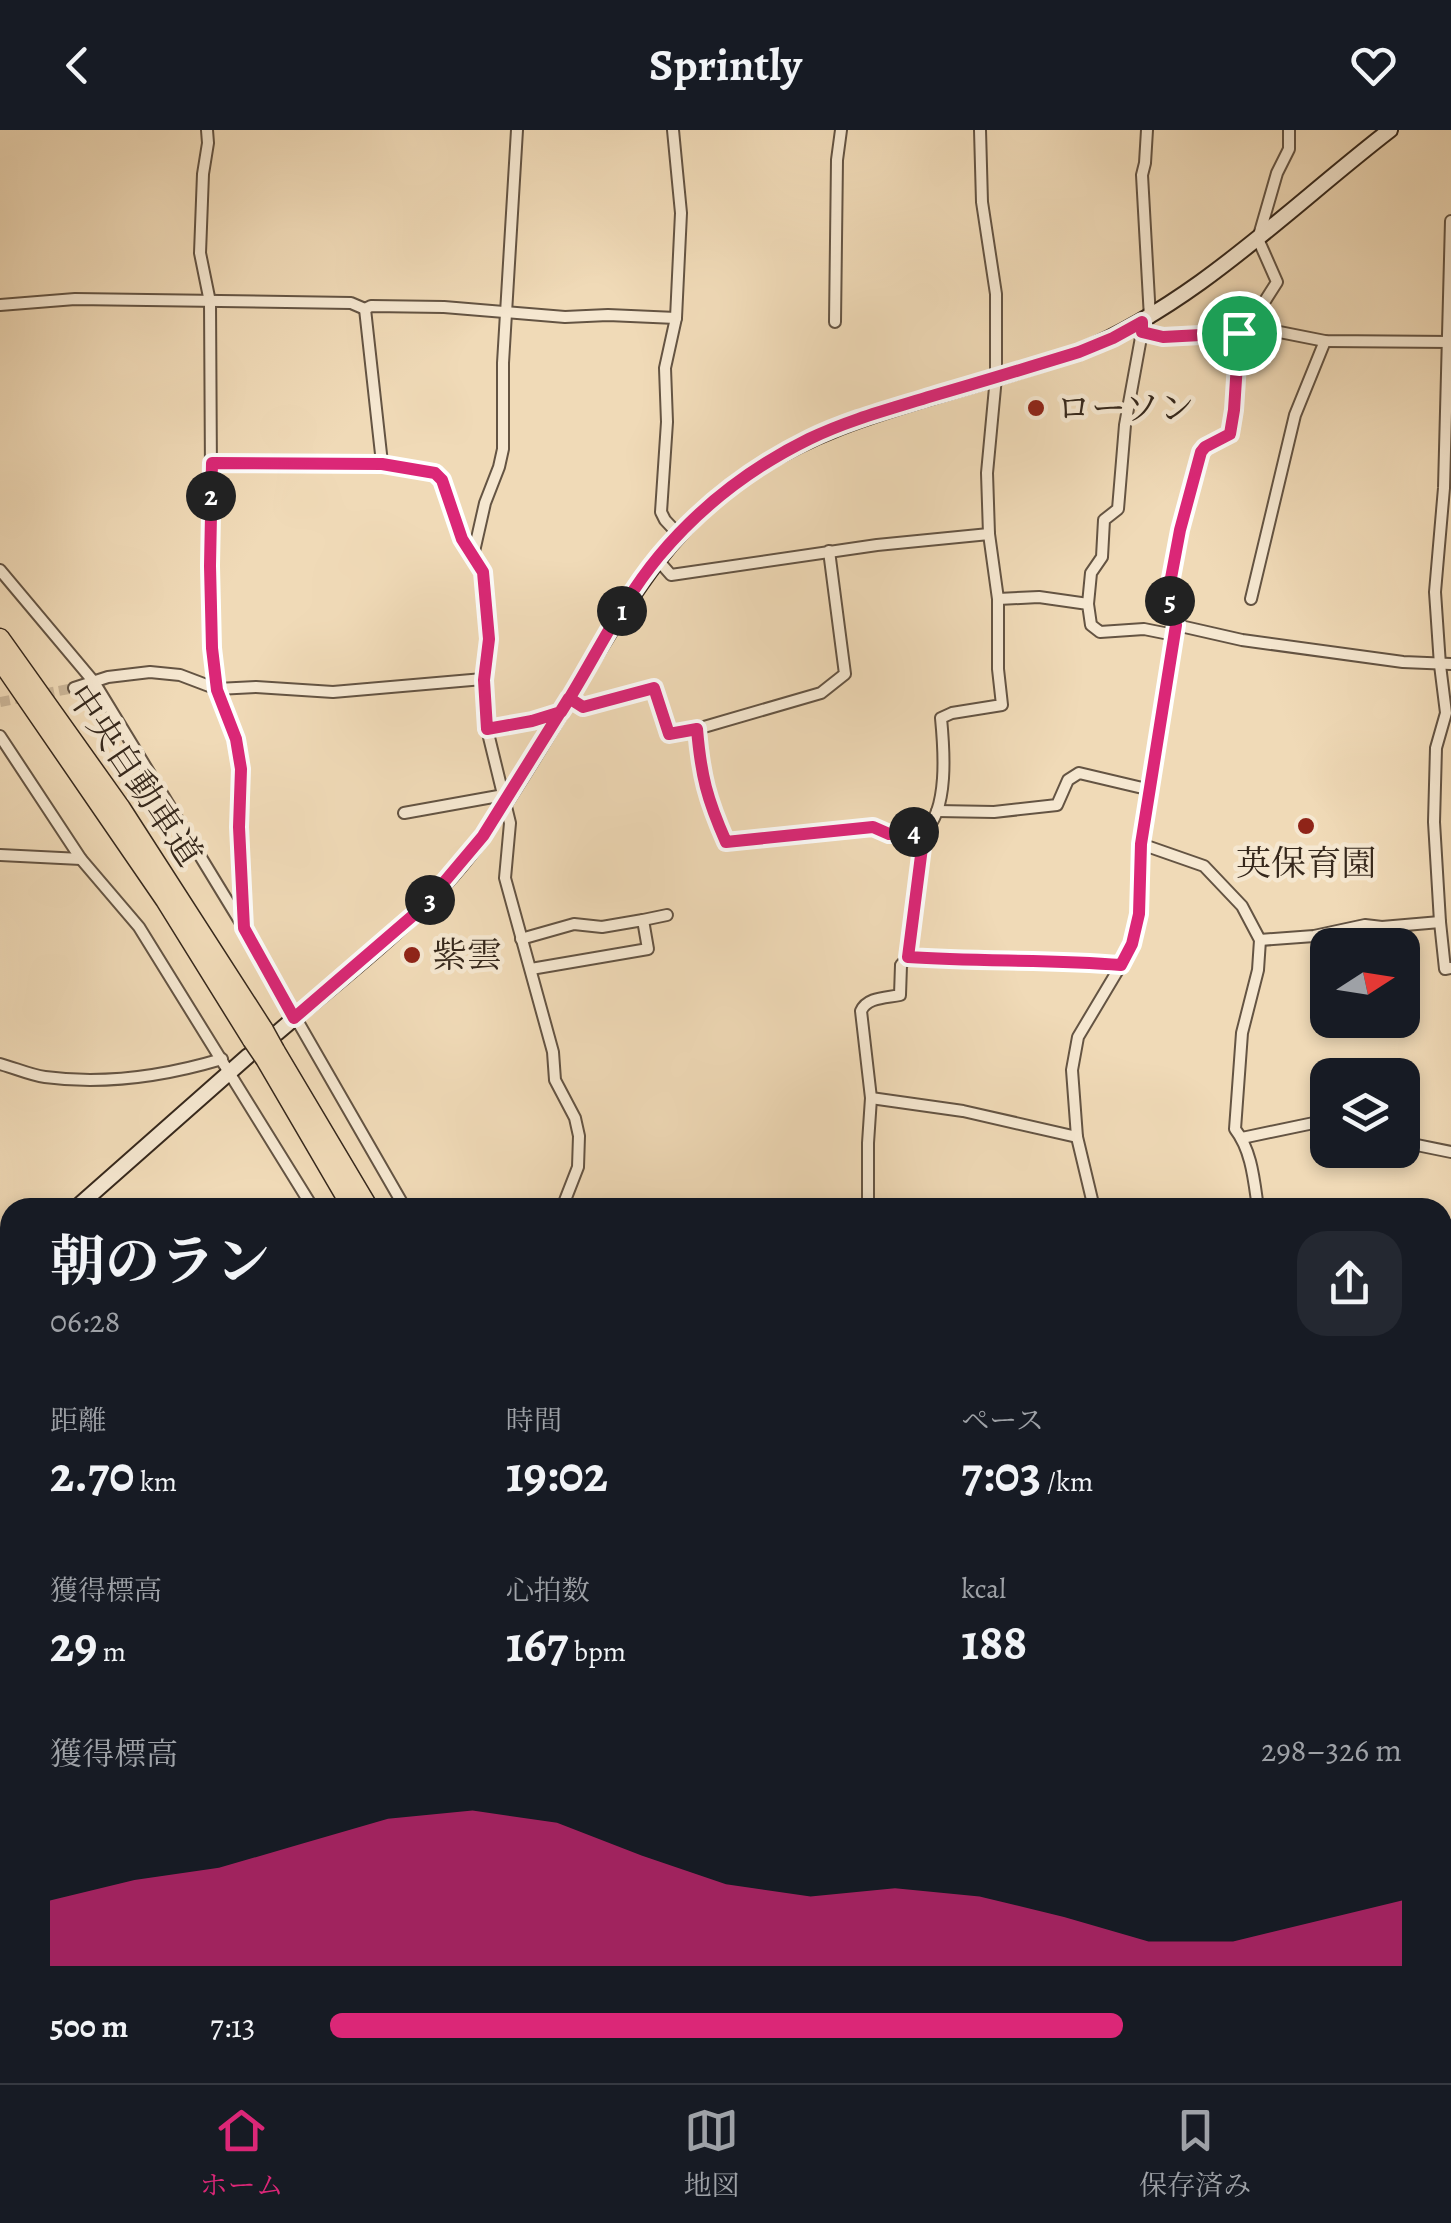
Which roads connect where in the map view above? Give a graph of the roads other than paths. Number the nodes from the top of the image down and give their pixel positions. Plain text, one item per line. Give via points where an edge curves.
1 (207, 130) edge
2 (518, 130) edge
3 (673, 130) edge
4 (840, 130) edge
5 (980, 130) edge
6 (1147, 130) edge
7 (1289, 130) edge
8 (1380, 132) edge
9 (1451, 221) edge
10 (1258, 238) junction
11 (210, 302) junction
12 (0, 305) edge
13 (365, 309) junction
14 (506, 312) junction
15 (676, 318) junction
16 (835, 322) dead end
17 (1145, 324) junction
18 (1244, 330) junction
19 (1325, 341) junction
20 (1450, 342) edge
21 (996, 377) junction
22 (212, 463) junction
23 (382, 464) junction
24 (679, 534) junction
25 (989, 534) junction
26 (829, 551) junction
27 (473, 557) junction
28 (657, 559) junction
29 (0, 570) edge
30 (1251, 599) dead end
31 (998, 600) junction
32 (1088, 604) junction
33 (1175, 630) junction
34 (0, 638) edge
35 (0, 660) edge
36 (1445, 664) edge
37 (484, 680) junction
38 (94, 682) junction
39 (74, 688) tunnel mouth
40 (217, 690) junction
41 (565, 705) junction
42 (487, 729) junction
43 (697, 729) junction
44 (0, 736) edge
45 (1152, 790) junction
46 (504, 799) junction
47 (936, 811) junction
48 (404, 813) dead end
49 (1448, 820) dead end
50 (1434, 822) junction
51 (924, 832) junction
52 (1141, 844) junction
53 (0, 855) edge
54 (82, 859) junction
55 (668, 915) dead end
56 (643, 920) junction
57 (1440, 922) junction
58 (244, 928) junction
59 (522, 938) junction
60 (1260, 940) junction
61 (908, 957) junction
62 (1121, 965) junction
63 (1451, 968) edge
64 (531, 969) junction
65 (294, 1018) junction
66 (264, 1045) junction
67 (222, 1060) junction
68 (0, 1064) edge
69 (229, 1074) junction
70 (872, 1098) junction
71 (1310, 1124) edge
72 (1078, 1137) junction
73 (1242, 1138) junction
74 (1420, 1146) edge
75 (1451, 1152) edge
76 (87, 1198) edge
77 (307, 1198) edge
78 (347, 1198) edge
79 (363, 1198) edge
80 (400, 1198) edge
81 (566, 1198) edge
82 (868, 1198) edge
83 (1092, 1198) edge
84 (1256, 1198) edge

1 - 11 street via 200,253
2 - 14 street
3 - 15 street via 681,213
4 - 16 street
5 - 21 street via 982,202 996,294
6 - 17 street
7 - 10 street
8 - 10 main road
9 - 20 street
10 - 17 main road
10 - 18 street via 1278,282
11 - 12 street
11 - 13 street via 351,303
11 - 22 street
13 - 14 street
13 - 23 street
14 - 15 street
14 - 27 street via 504,449
15 - 24 street via 664,368 661,512
17 - 18 street via 1163,337
17 - 21 main road
17 - 32 street via 1125,425 1118,509 1104,520
18 - 19 street
18 - 33 street via 1230,434 1201,452 1180,530 1168,594
19 - 20 street
19 - 30 street via 1296,415
20 - 36 street via 1436,592
21 - 24 main road via 808,440 739,481
21 - 25 street
22 - 23 street
22 - 40 street
23 - 27 street via 442,480
24 - 28 main road
25 - 26 street
25 - 31 street
26 - 28 street via 671,575
26 - 43 street via 844,674 821,692
27 - 37 street via 486,594
28 - 41 main road
29 - 38 street
31 - 32 street
31 - 47 street via 1002,705 941,718
32 - 33 street via 1091,625 1100,632
33 - 36 street
33 - 45 street
34 - 66 highway, 中央自動車道 via 121,808
35 - 66 highway, 中央自動車道
36 - 50 street
37 - 40 street via 333,692
37 - 42 street
38 - 39 street
38 - 40 street via 150,672
38 - 58 street
40 - 58 street via 241,769
41 - 42 street via 532,721
41 - 43 street via 583,707 654,688 669,734
41 - 46 main road
42 - 46 street
43 - 51 street via 708,802 726,842 873,827 889,834
44 - 54 street
45 - 47 street via 1079,772 1057,805
45 - 52 street
46 - 48 street
46 - 59 street via 510,823 505,878
46 - 65 main road via 483,836 424,906
47 - 51 street
49 - 50 street
50 - 57 street
51 - 61 street
52 - 60 street via 1204,866 1242,906
52 - 62 street via 1139,914
53 - 54 street
54 - 67 street via 139,928
55 - 56 street
56 - 59 street via 574,924
56 - 64 street via 648,949
57 - 60 street via 1365,924
57 - 63 street via 1446,969
58 - 65 street
59 - 64 street
60 - 73 street via 1242,1033 1235,1129
61 - 62 street
61 - 70 street via 901,965 900,995 869,1002 860,1011
62 - 72 street via 1078,1037 1072,1070
64 - 81 street via 556,1080 579,1136 578,1166
65 - 66 main road
65 - 80 street
66 - 69 main road
66 - 78 highway, 中央自動車道
66 - 79 highway, 中央自動車道
67 - 68 street via 118,1079 42,1077
67 - 69 street
69 - 76 main road
69 - 77 street
70 - 72 street
70 - 82 street
71 - 73 street
72 - 83 street
73 - 84 street
74 - 75 street

